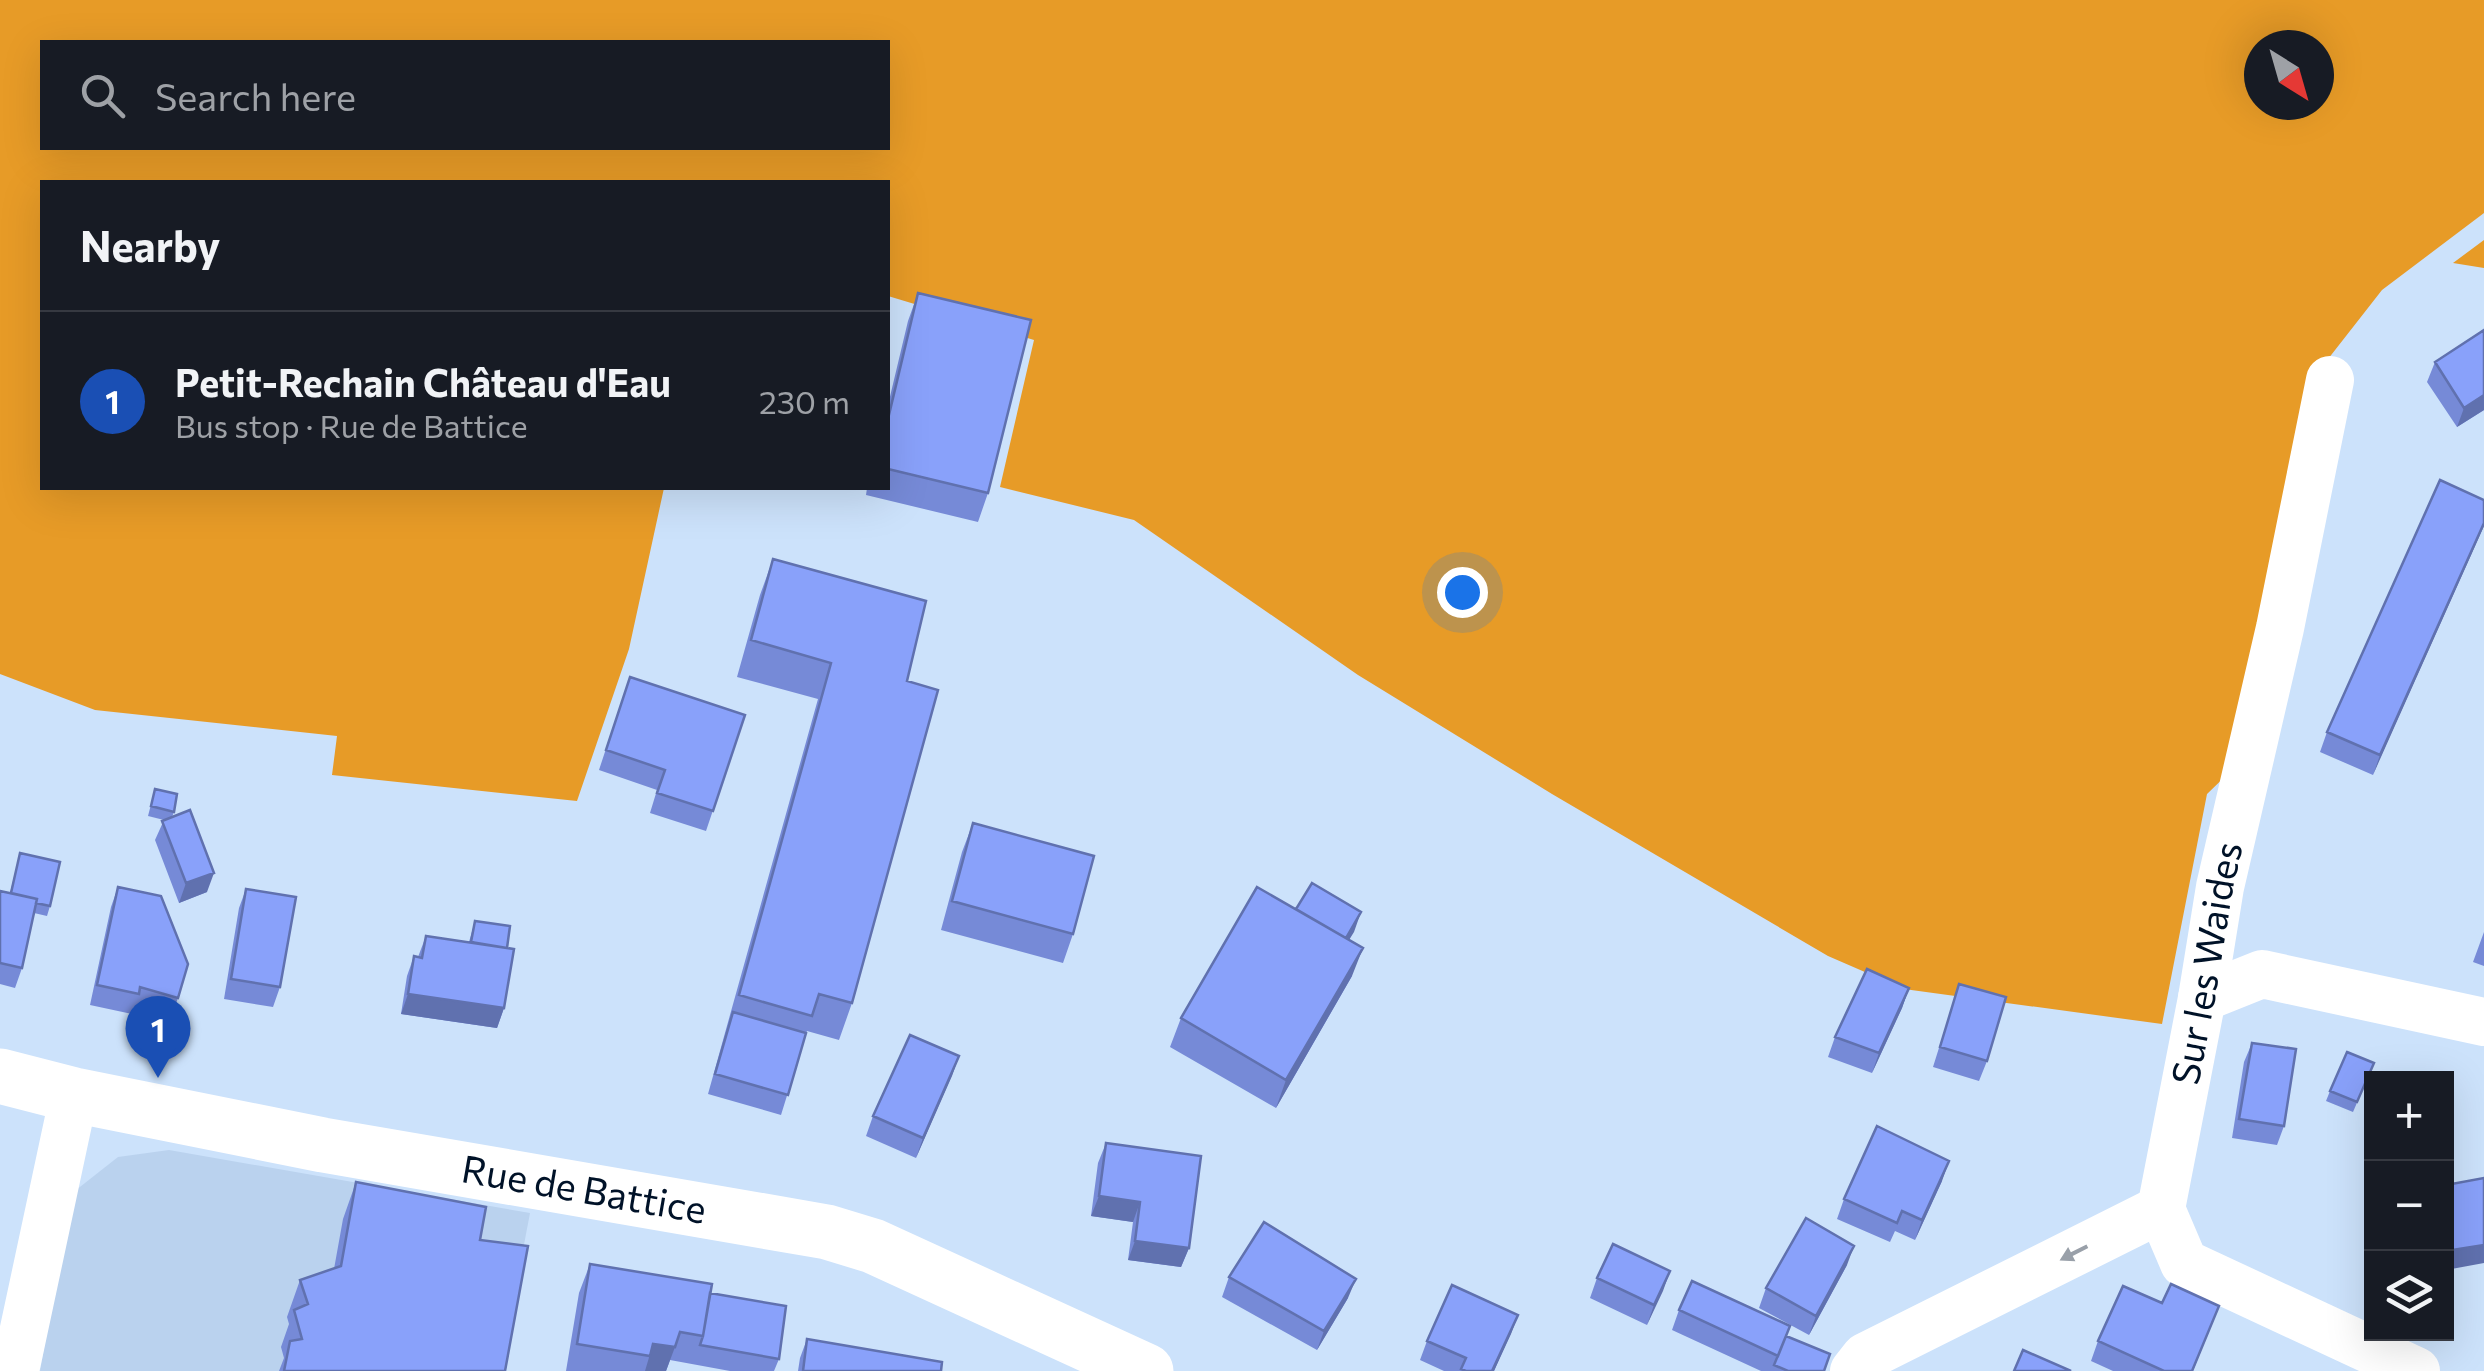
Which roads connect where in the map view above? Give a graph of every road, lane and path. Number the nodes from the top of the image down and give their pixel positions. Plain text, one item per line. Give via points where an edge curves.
1 (2330, 380) dead end
2 (2202, 998) junction
3 (2484, 1022) edge
4 (0, 1076) edge
5 (74, 1094) junction
6 (2161, 1209) junction
7 (15, 1371) edge
8 (1146, 1371) edge
9 (1854, 1371) edge
10 (2416, 1371) edge

1 - 2 street, Sur les Waides
2 - 3 street via 2262,974
2 - 6 street, Sur les Waides
4 - 5 main road, Rue de Battice
5 - 7 street
5 - 8 main road, Rue de Battice via 827,1232 874,1246
6 -> 9 street via 1865,1358
6 - 10 street via 2184,1263

